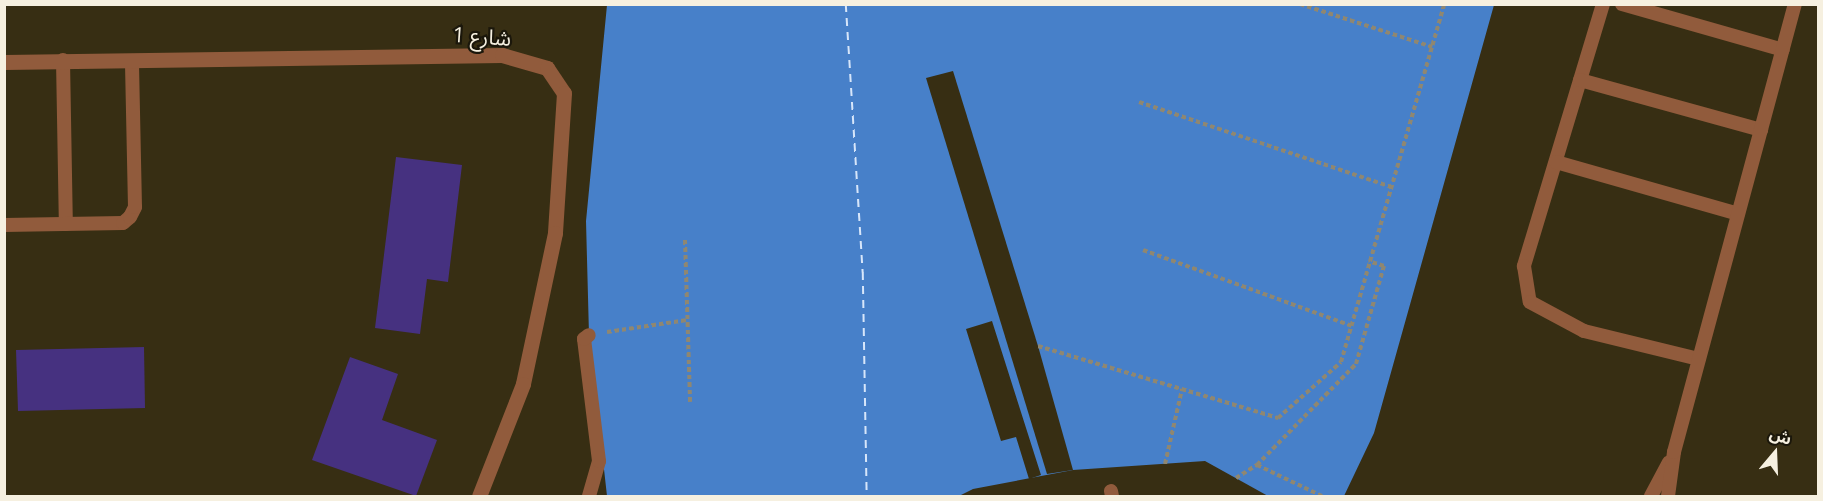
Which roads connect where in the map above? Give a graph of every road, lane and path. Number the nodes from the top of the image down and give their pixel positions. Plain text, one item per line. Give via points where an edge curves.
1 (1300, 4) edge
2 (1444, 4) edge
3 (1603, 4) edge
4 (1622, 4) edge
5 (1795, 4) edge
6 (1432, 47) junction
7 (1783, 50) junction
8 (63, 60) junction
9 (132, 61) junction
10 (4, 62) edge
11 (1580, 80) junction
12 (1139, 102) dead end
13 (1761, 130) junction
14 (1556, 162) junction
15 (1392, 187) junction
16 (1738, 214) junction
17 (66, 224) junction
18 (4, 225) edge
19 (685, 240) dead end
20 (1143, 250) dead end
21 (1369, 261) junction
22 (687, 320) junction
23 (1352, 326) junction
24 (589, 335) joint
25 (1038, 346) dead end
26 (1699, 359) junction
27 (1182, 389) junction
28 (690, 402) dead end
29 (1674, 452) junction
30 (1165, 464) dead end
31 (1257, 465) junction
32 (1236, 478) dead end
33 (479, 496) edge
34 (589, 496) edge
35 (1322, 496) edge
36 (1651, 496) edge
37 (1668, 496) edge

1 - 6 path
2 - 6 path
3 - 11 lane
4 - 7 lane
5 - 7 lane
6 - 15 path
7 - 13 lane
8 - 9 street, شارع 1
8 - 10 street, شارع 1
8 - 17 lane
9 - 17 lane via 135,207 123,223
9 - 33 street, شارع 1 via 502,55 547,68 564,93 555,233 523,384
11 - 13 lane
11 - 14 lane
12 - 15 path
13 - 16 lane
14 - 16 lane
14 - 26 lane via 1524,266 1530,302 1584,331
15 - 21 path
16 - 26 lane
17 - 18 lane
19 - 22 path
20 - 23 path
21 - 23 path
21 - 31 path via 1384,266 1356,364
22 - 24 path
22 - 28 path
23 - 27 path via 1341,362 1278,418
24 - 34 lane via 584,339 599,461
25 - 27 path
26 - 29 lane
27 - 30 path
29 - 36 lane
29 - 37 lane
31 - 32 path
31 - 35 path

